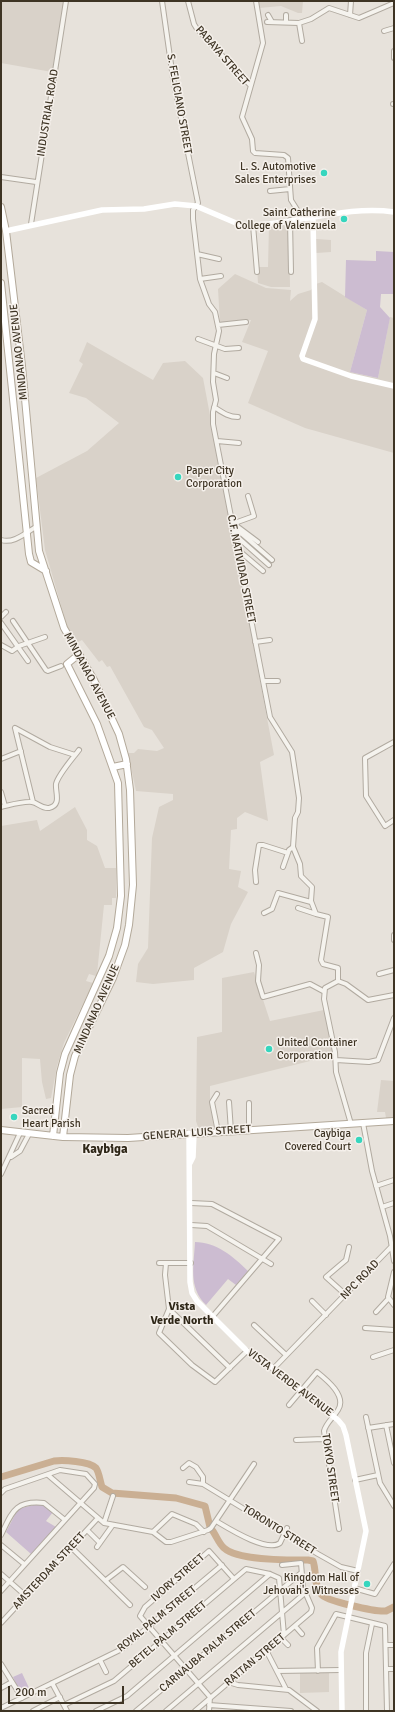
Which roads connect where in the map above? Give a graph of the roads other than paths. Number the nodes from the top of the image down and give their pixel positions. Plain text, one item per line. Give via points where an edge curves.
1 (66, 1) edge
2 (162, 1) edge
3 (188, 1) edge
4 (256, 1) edge
5 (351, 1) edge
6 (394, 3) edge
7 (268, 15) dead end
8 (350, 15) junction
9 (286, 16) dead end
10 (286, 22) junction
11 (299, 23) junction
12 (394, 28) edge
13 (384, 31) dead end
14 (302, 41) dead end
15 (394, 51) edge
16 (394, 58) edge
17 (250, 85) junction
18 (1, 177) edge
19 (36, 182) junction
20 (290, 189) junction
21 (270, 190) dead end
22 (196, 206) junction
23 (1, 207) edge
24 (394, 212) edge
25 (313, 218) junction
26 (303, 219) junction
27 (290, 220) junction
28 (31, 224) junction
29 (253, 225) junction
30 (6, 231) junction
31 (197, 254) junction
32 (219, 259) dead end
33 (257, 272) dead end
34 (291, 272) dead end
35 (221, 276) dead end
36 (200, 279) junction
37 (1, 283) edge
38 (246, 322) dead end
39 (218, 325) junction
40 (18, 334) junction
41 (6, 335) junction
42 (198, 338) dead end
43 (217, 346) junction
44 (239, 348) dead end
45 (214, 373) junction
46 (226, 378) dead end
47 (394, 386) edge
48 (214, 407) junction
49 (238, 417) dead end
50 (217, 441) junction
51 (239, 443) dead end
52 (31, 471) junction
53 (20, 472) junction
54 (248, 496) dead end
55 (233, 524) junction
56 (36, 527) junction
57 (234, 532) junction
58 (25, 533) junction
59 (1, 540) edge
60 (258, 542) dead end
61 (237, 549) junction
62 (272, 560) dead end
63 (269, 565) dead end
64 (46, 571) junction
65 (263, 571) dead end
66 (6, 612) dead end
67 (1, 616) edge
68 (13, 621) dead end
69 (1, 623) edge
70 (45, 637) dead end
71 (270, 640) dead end
72 (28, 642) junction
73 (255, 642) junction
74 (1, 644) edge
75 (19, 646) junction
76 (78, 655) junction
77 (28, 662) dead end
78 (64, 665) junction
79 (263, 681) junction
80 (278, 681) dead end
81 (394, 742) edge
82 (79, 750) dead end
83 (21, 751) junction
84 (75, 755) junction
85 (1, 759) edge
86 (127, 764) junction
87 (112, 767) junction
88 (1, 792) edge
89 (33, 802) junction
90 (3, 807) edge
91 (394, 820) edge
92 (294, 847) junction
93 (288, 853) junction
94 (283, 867) dead end
95 (256, 882) dead end
96 (311, 902) junction
97 (298, 908) dead end
98 (264, 913) dead end
99 (316, 914) junction
100 (394, 935) edge
101 (394, 940) edge
102 (256, 953) dead end
103 (394, 970) edge
104 (379, 974) dead end
105 (338, 981) junction
106 (323, 991) junction
107 (394, 995) edge
108 (90, 997) junction
109 (100, 1003) junction
110 (394, 1018) edge
111 (336, 1060) junction
112 (217, 1094) dead end
113 (229, 1102) dead end
114 (249, 1103) dead end
115 (394, 1121) edge
116 (364, 1123) junction
117 (351, 1124) junction
118 (54, 1129) junction
119 (1, 1130) edge
120 (249, 1130) junction
121 (231, 1131) junction
122 (218, 1132) junction
123 (20, 1133) junction
124 (63, 1133) junction
125 (191, 1133) junction
126 (29, 1134) junction
127 (53, 1136) junction
128 (10, 1157) junction
129 (1, 1174) edge
130 (394, 1180) edge
131 (376, 1186) junction
132 (191, 1203) junction
133 (394, 1203) edge
134 (382, 1207) junction
135 (191, 1225) junction
136 (392, 1246) junction
137 (349, 1247) dead end
138 (262, 1258) junction
139 (394, 1261) edge
140 (159, 1263) dead end
141 (166, 1263) junction
142 (191, 1263) junction
143 (271, 1264) dead end
144 (394, 1272) edge
145 (346, 1295) junction
146 (388, 1300) junction
147 (312, 1301) dead end
148 (394, 1305) edge
149 (169, 1309) junction
150 (376, 1312) dead end
151 (326, 1315) junction
152 (213, 1316) junction
153 (254, 1325) dead end
154 (365, 1328) dead end
155 (394, 1330) edge
156 (394, 1350) edge
157 (247, 1351) junction
158 (286, 1354) junction
159 (373, 1357) dead end
160 (230, 1368) junction
161 (273, 1369) junction
162 (302, 1390) junction
163 (289, 1405) dead end
164 (333, 1416) junction
165 (366, 1417) dead end
166 (394, 1424) edge
167 (386, 1425) junction
168 (368, 1428) junction
169 (324, 1439) junction
170 (296, 1440) dead end
171 (394, 1463) edge
172 (254, 1464) dead end
173 (182, 1468) dead end
174 (48, 1475) junction
175 (378, 1475) junction
176 (355, 1480) junction
177 (189, 1482) dead end
178 (203, 1484) junction
179 (1, 1493) edge
180 (112, 1496) dead end
181 (230, 1500) junction
182 (80, 1504) junction
183 (394, 1506) edge
184 (97, 1519) junction
185 (65, 1520) junction
186 (216, 1521) junction
187 (104, 1523) junction
188 (112, 1526) junction
189 (287, 1528) dead end
190 (339, 1529) dead end
191 (87, 1530) junction
192 (153, 1532) junction
193 (204, 1532) junction
194 (1, 1535) edge
195 (286, 1535) junction
196 (1, 1545) edge
197 (70, 1546) junction
198 (24, 1564) junction
199 (394, 1564) edge
200 (222, 1565) junction
201 (282, 1565) dead end
202 (358, 1572) junction
203 (301, 1573) junction
204 (1, 1574) edge
205 (270, 1574) junction
206 (234, 1579) junction
207 (106, 1580) junction
208 (10, 1581) junction
209 (145, 1587) dead end
210 (354, 1588) junction
211 (280, 1590) junction
212 (1, 1591) edge
213 (304, 1593) junction
214 (26, 1596) junction
215 (130, 1605) dead end
216 (283, 1611) junction
217 (348, 1618) junction
218 (1, 1623) edge
219 (372, 1624) junction
220 (148, 1626) junction
221 (295, 1626) junction
222 (302, 1634) dead end
223 (283, 1637) junction
224 (160, 1641) junction
225 (288, 1645) dead end
226 (387, 1645) junction
227 (394, 1645) edge
228 (266, 1650) junction
229 (174, 1656) junction
230 (100, 1660) junction
231 (1, 1664) edge
232 (387, 1669) junction
233 (394, 1669) edge
234 (186, 1670) junction
235 (318, 1670) junction
236 (341, 1670) junction
237 (277, 1671) junction
238 (106, 1672) dead end
239 (12, 1682) junction
240 (228, 1682) junction
241 (52, 1683) junction
242 (198, 1684) junction
243 (1, 1688) edge
244 (286, 1689) junction
245 (209, 1696) junction
246 (60, 1697) junction
247 (22, 1698) junction
248 (209, 1705) junction
249 (64, 1706) junction
250 (1, 1708) edge
251 (33, 1711) edge
252 (67, 1711) edge
253 (96, 1711) edge
254 (136, 1711) edge
255 (166, 1711) edge
256 (195, 1711) edge
257 (209, 1711) edge
258 (291, 1711) edge
259 (317, 1711) edge
260 (342, 1711) edge
261 (366, 1711) edge
262 (387, 1711) edge

1 - 19 street, INDUSTRIAL ROAD
2 - 22 street, S. FELICIANO STREET via 173,78 198,203
3 - 17 street, PABAYA STREET via 197,29
4 - 17 street via 263,43
5 - 8 street
6 - 8 street via 363,17
7 - 10 street via 269,22
8 - 11 street via 329,8
9 - 10 street
10 - 11 street
11 - 14 street
12 - 13 street
15 - 16 street
17 - 20 street, PABAYA STREET via 242,115 252,139 253,151 288,158
18 - 19 street
19 - 28 street, INDUSTRIAL ROAD
20 - 21 street
20 - 26 street, PABAYA STREET via 291,200
22 - 28 street via 176,204 102,210
22 - 29 street via 236,223
22 - 31 street, C.F. NATIVIDAD STREET via 193,210
23 - 30 main road, MINDANAO AVENUE
24 - 25 street via 360,210
25 - 26 street
25 - 47 street via 315,319 303,359 351,376
26 - 27 street
27 - 29 street
27 - 34 street
28 - 30 street
29 - 33 street
30 - 40 main road, MINDANAO AVENUE
31 - 32 street
31 - 36 street, C.F. NATIVIDAD STREET
35 - 36 street
36 - 39 street, C.F. NATIVIDAD STREET
37 - 41 main road, MINDANAO AVENUE
38 - 39 street
39 - 43 street, C.F. NATIVIDAD STREET
40 - 41 main road
40 - 52 main road, MINDANAO AVENUE
41 - 53 main road, MINDANAO AVENUE
42 - 43 street
43 - 44 street
43 - 45 street, C.F. NATIVIDAD STREET via 214,354
45 - 46 street
45 - 48 street, C.F. NATIVIDAD STREET
48 - 49 street via 232,417
48 - 50 street, C.F. NATIVIDAD STREET via 213,424
50 - 51 street
50 - 55 street, C.F. NATIVIDAD STREET
52 - 53 main road
52 - 56 main road, MINDANAO AVENUE
53 - 58 main road, MINDANAO AVENUE
54 - 55 street via 254,516
55 - 57 street, C.F. NATIVIDAD STREET
55 - 60 street
56 - 58 street
56 - 64 main road, MINDANAO AVENUE via 39,551
57 - 61 street, C.F. NATIVIDAD STREET
57 - 62 street via 241,533
57 - 63 street
58 - 59 street via 11,541
58 - 64 main road, MINDANAO AVENUE via 31,562
61 - 65 street
61 - 73 street, C.F. NATIVIDAD STREET
64 - 76 main road, MINDANAO AVENUE via 64,628
66 - 67 street
68 - 72 street
69 - 75 street
70 - 72 street
71 - 73 street
72 - 75 street
72 - 78 street via 46,670
73 - 79 street, C.F. NATIVIDAD STREET
74 - 75 street via 12,651
75 - 77 street
76 - 78 main road
76 - 86 main road, MINDANAO AVENUE via 106,704 119,734
78 - 87 main road, MINDANAO AVENUE via 97,724
79 - 80 street
79 - 92 street, C.F. NATIVIDAD STREET via 270,717 292,752 299,798
81 - 91 street via 365,758 366,796 385,826
82 - 84 street
83 - 84 street via 16,728 50,747
83 - 85 street
83 - 89 street
84 - 89 street via 56,783 56,803 48,808
86 - 87 main road
86 - 109 main road, MINDANAO AVENUE via 132,877 130,919 125,945 113,978
87 - 108 main road, MINDANAO AVENUE via 119,791 121,902 109,956
88 - 90 street
89 - 90 street
92 - 93 street
92 - 96 street, C.F. NATIVIDAD STREET via 301,876 312,888
93 - 94 street
93 - 95 street via 259,845 254,872
96 - 98 street via 278,893 272,909
96 - 99 street, C.F. NATIVIDAD STREET
97 - 99 street
99 - 105 street via 328,919 321,961 323,964 338,968
100 - 101 street
102 - 106 street via 259,965 258,981 263,997 310,984
103 - 104 street
105 - 106 street via 326,986
105 - 107 street via 368,1000
106 - 111 street
108 - 109 main road
108 - 118 main road, MINDANAO AVENUE via 65,1054 60,1073
109 - 124 main road, MINDANAO AVENUE via 75,1056 70,1075
110 - 111 street via 378,1060
111 - 117 street via 336,1072
112 - 122 street via 212,1102
113 - 121 street
114 - 120 street
115 - 116 main road, GENERAL LUIS STREET
116 - 117 main road, GENERAL LUIS STREET
116 - 131 street
117 - 120 main road, GENERAL LUIS STREET
118 - 124 main road
118 - 127 main road, MINDANAO AVENUE
119 - 123 main road, GENERAL LUIS STREET
120 - 121 main road, GENERAL LUIS STREET
121 - 122 main road, GENERAL LUIS STREET
122 - 125 main road, GENERAL LUIS STREET
123 - 126 main road, GENERAL LUIS STREET
123 - 128 street
124 - 125 main road, GENERAL LUIS STREET via 128,1138
124 - 127 main road, GENERAL LUIS STREET
125 - 132 street, VISTA VERDE AVENUE via 188,1157
126 - 127 main road, GENERAL LUIS STREET
126 - 128 street via 20,1151
128 - 129 street
130 - 131 street
131 - 134 street
132 - 135 street, VISTA VERDE AVENUE
132 - 138 street via 212,1204 277,1237 279,1241
133 - 134 street
134 - 136 street
135 - 138 street via 207,1226
135 - 142 street, VISTA VERDE AVENUE
136 - 139 street
136 - 145 street, NPC ROAD
137 - 145 street via 346,1260 326,1277
138 - 143 street
138 - 152 street
140 - 141 street
141 - 142 street
141 - 149 street
142 - 152 street, VISTA VERDE AVENUE via 192,1293
144 - 146 street
145 - 151 street, NPC ROAD
146 - 148 street
146 - 150 street
147 - 151 street
149 - 160 street
149 - 160 street via 159,1333 192,1365 216,1382
151 - 158 street, NPC ROAD
152 - 157 street, VISTA VERDE AVENUE
153 - 158 street
154 - 155 street
156 - 159 street
157 - 160 street
157 - 161 street, VISTA VERDE AVENUE
158 - 161 street, NPC ROAD
161 - 162 street, VISTA VERDE AVENUE
162 - 163 street
162 - 164 street, VISTA VERDE AVENUE
162 - 164 street, TOKYO STREET via 317,1372 331,1384 338,1396 340,1406
164 - 169 street, TOKYO STREET via 325,1428
164 - 176 street, VISTA VERDE AVENUE via 345,1430
165 - 168 street
166 - 167 street
167 - 168 street
167 - 171 street
168 - 175 street
169 - 170 street
169 - 190 street, TOKYO STREET
172 - 181 street
173 - 178 street via 189,1463 193,1465 203,1477
174 - 179 street via 5,1489
174 - 182 street
174 - 182 street via 60,1470 86,1474 95,1484
175 - 176 street
175 - 183 street via 383,1490
176 - 202 street, VISTA VERDE AVENUE via 366,1531
177 - 178 street
178 - 181 street, TORONTO STREET
180 - 187 street
181 - 186 street
181 - 195 street, TORONTO STREET
182 - 184 street
182 - 185 street
184 - 187 street
184 - 191 street, AMSTERDAM STREET
185 - 194 street via 44,1503 18,1506
185 - 198 street
186 - 193 street
186 - 195 street via 244,1538 268,1544 278,1544
187 - 188 street
188 - 191 street via 98,1545
188 - 192 street
189 - 195 street
191 - 197 street, AMSTERDAM STREET
192 - 193 street via 166,1542 171,1542
192 - 193 street via 172,1514 196,1524
195 - 202 street, TORONTO STREET via 335,1564
196 - 198 street
197 - 207 street
197 - 214 street, AMSTERDAM STREET
198 - 208 street
199 - 210 street via 375,1594
200 - 206 street, IVORY STREET
200 - 220 street, ROYAL PALM STREET
200 - 220 street, IVORY STREET via 209,1550 150,1602 140,1616
201 - 203 street via 300,1563
202 - 210 street, VISTA VERDE AVENUE
203 - 211 street, CARNAUBA PALM STREET
203 - 213 street
204 - 208 street
205 - 206 street, BETEL PALM STREET via 246,1569
205 - 211 street via 279,1578
205 - 229 street
206 - 224 street, BETEL PALM STREET
207 - 209 street via 123,1567
207 - 215 street
208 - 212 street
208 - 214 street
210 - 217 street, VISTA VERDE AVENUE
211 - 216 street
211 - 234 street, CARNAUBA PALM STREET
213 - 216 street
213 - 221 street, RATTAN STREET via 312,1612
214 - 218 street, AMSTERDAM STREET
216 - 223 street
216 - 242 street
217 - 219 street
217 - 235 street via 336,1614 317,1648
217 - 236 street, VISTA VERDE AVENUE
219 - 226 street via 385,1626
219 - 261 street via 366,1653
220 - 224 street
220 - 230 street, ROYAL PALM STREET via 122,1649
221 - 222 street
221 - 223 street, RATTAN STREET
223 - 225 street
223 - 228 street, RATTAN STREET
224 - 229 street
224 - 249 street, BETEL PALM STREET via 114,1681
226 - 227 street
226 - 232 street
228 - 237 street
228 - 240 street, RATTAN STREET
229 - 234 street
229 - 253 street via 126,1697
230 - 238 street
230 - 241 street, ROYAL PALM STREET
231 - 239 street
232 - 233 street
232 - 262 street
234 - 242 street
234 - 254 street, CARNAUBA PALM STREET
235 - 236 street
235 - 237 street
236 - 260 street, VISTA VERDE AVENUE
237 - 244 street
239 - 243 street
239 - 247 street
240 - 244 street
240 - 245 street, RATTAN STREET
241 - 246 street
241 - 247 street, ROYAL PALM STREET
242 - 245 street
242 - 255 street
244 - 259 street via 294,1692
245 - 248 street
245 - 256 street, RATTAN STREET
246 - 249 street
246 - 251 street
247 - 250 street, ROYAL PALM STREET
248 - 257 street
248 - 258 street
249 - 252 street

